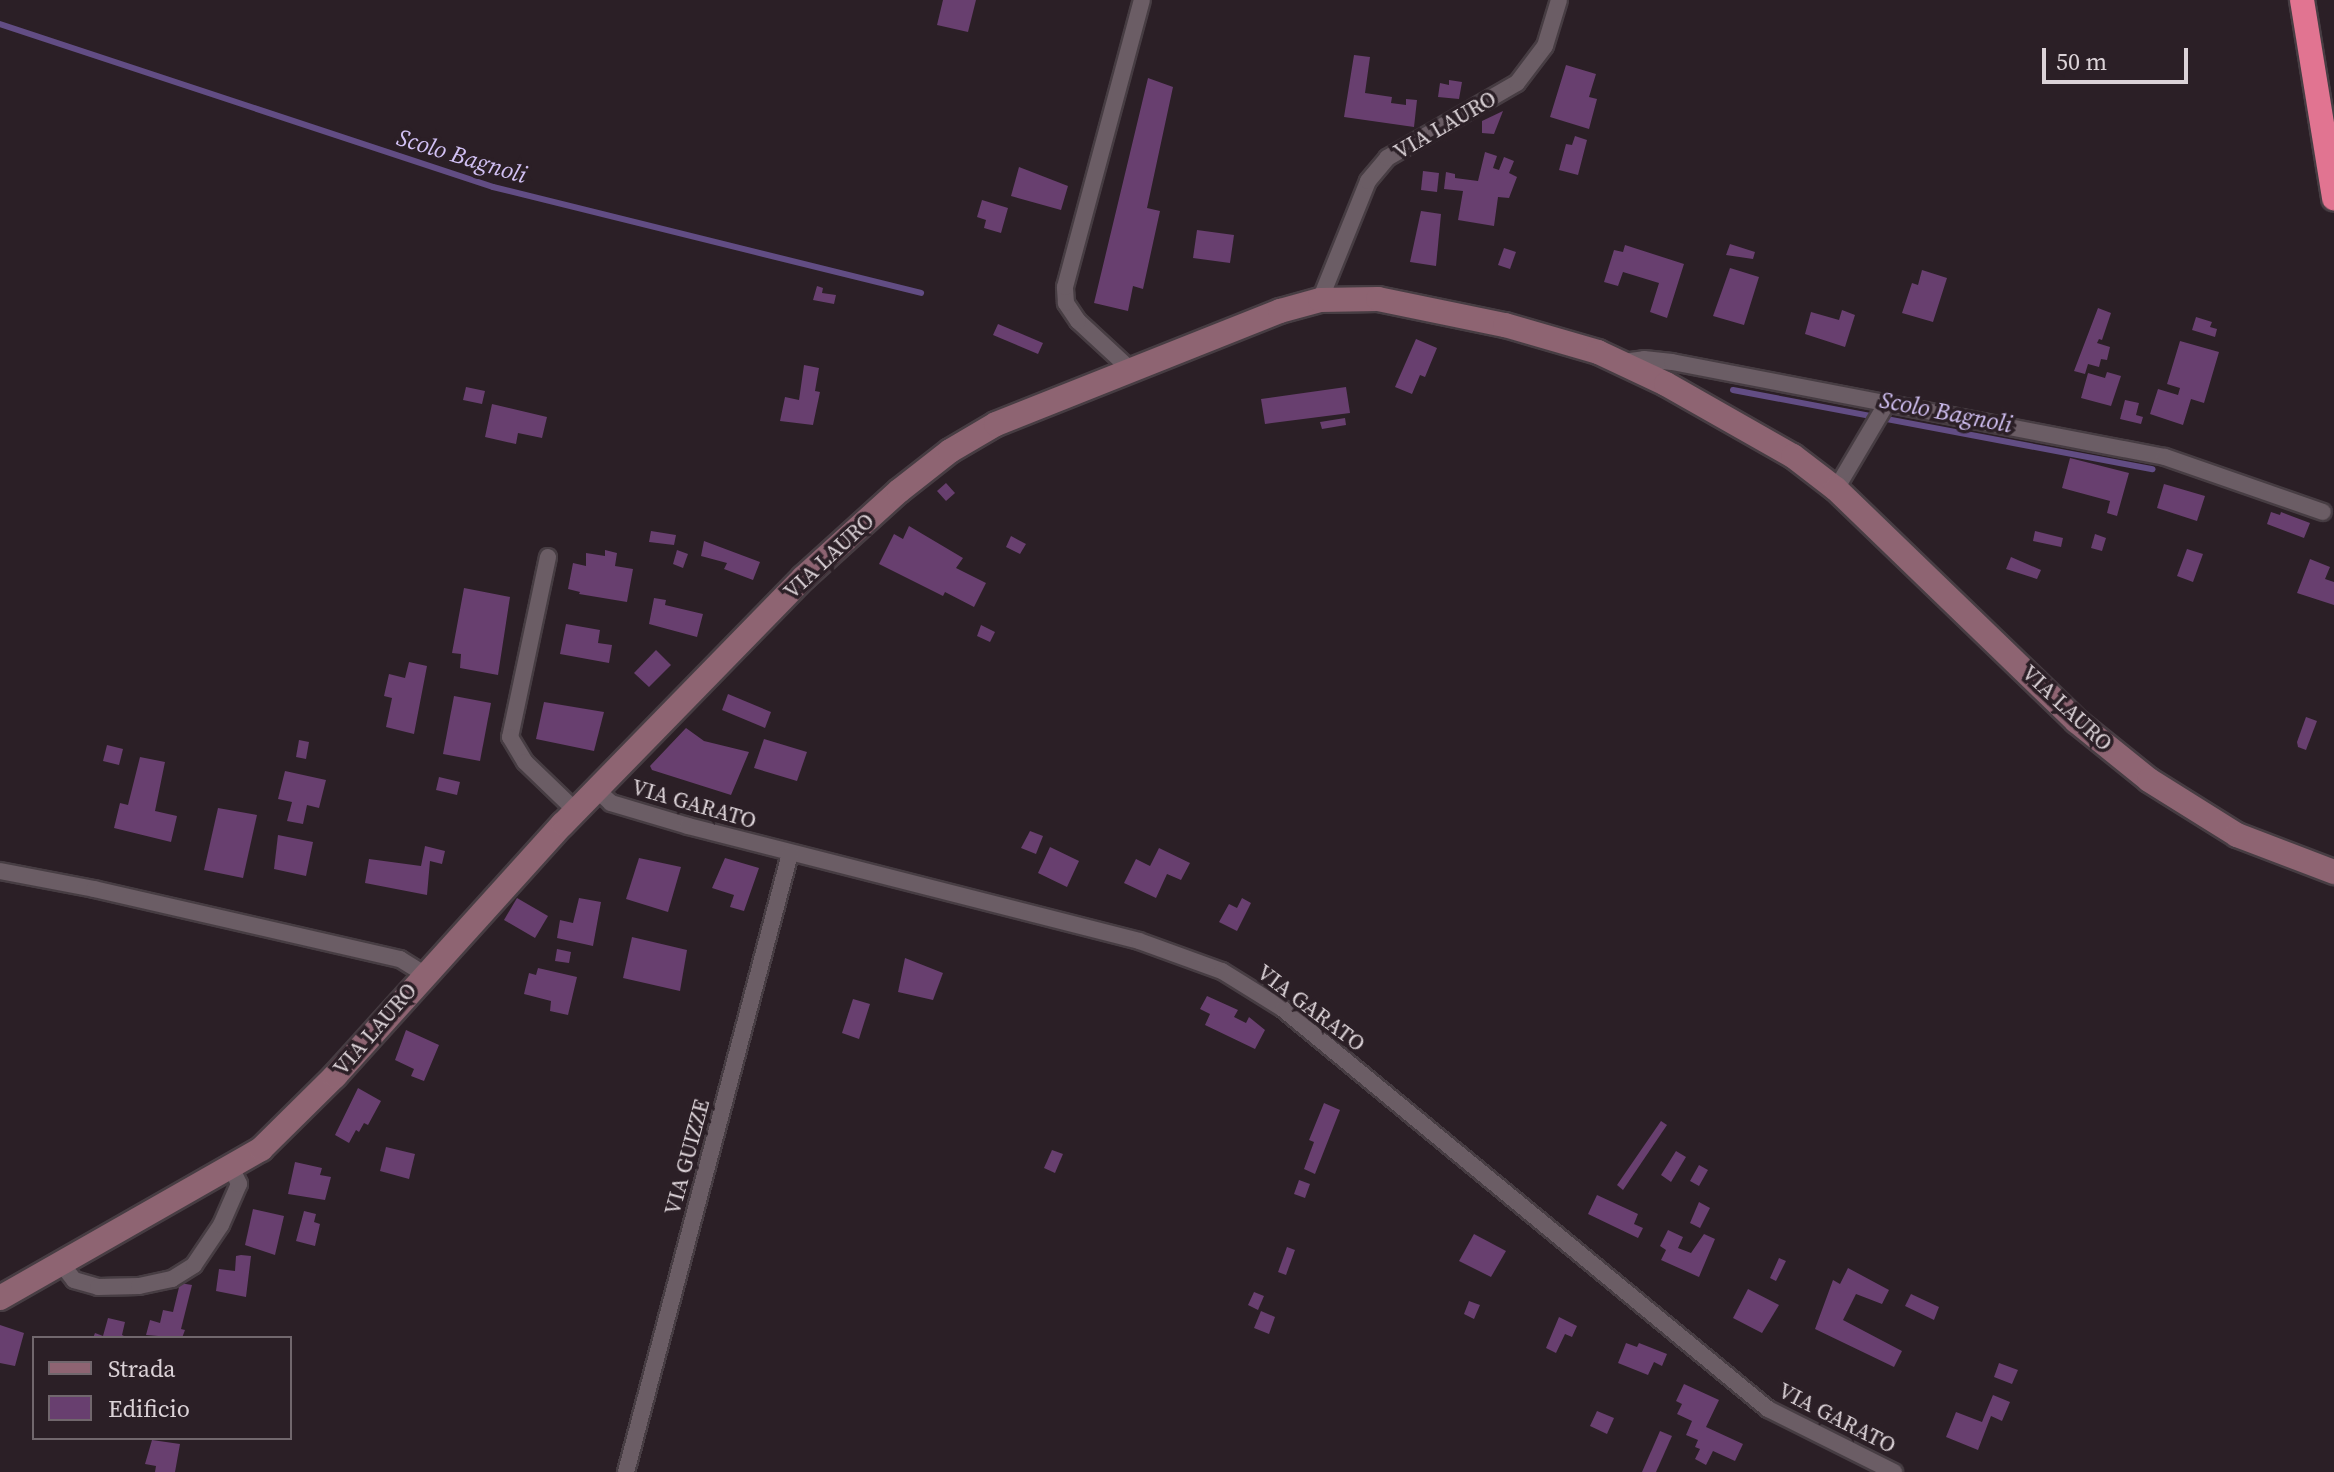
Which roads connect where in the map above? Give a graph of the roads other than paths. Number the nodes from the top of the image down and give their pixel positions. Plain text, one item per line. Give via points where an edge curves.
1 (1142, 0) edge
2 (1559, 0) edge
3 (2302, 0) edge
4 (2334, 198) edge
5 (1320, 300) junction
6 (1623, 362) junction
7 (1131, 370) junction
8 (1885, 406) junction
9 (1836, 489) junction
10 (2323, 512) dead end
11 (548, 557) dead end
12 (597, 790) junction
13 (576, 811) junction
14 (790, 854) junction
15 (0, 871) edge
16 (2334, 872) edge
17 (424, 974) junction
18 (232, 1169) junction
19 (60, 1262) junction
20 (0, 1298) edge
21 (626, 1472) edge
22 (1894, 1472) edge

1 - 7 street via 1065,287 1066,303 1078,321
2 - 5 street, VIA LAURO via 1545,46 1517,83 1387,158 1368,181
3 - 4 highway
5 - 6 street, VIA LAURO via 1359,297 1406,303 1505,325
5 - 7 street, VIA LAURO
6 - 8 street, VIA LAURO via 1672,362
6 - 9 street, VIA LAURO via 1793,456
7 - 12 street, VIA LAURO via 996,424 899,491 803,578
8 - 9 street
8 - 10 street, VIA LAURO via 2165,457
9 - 16 street, VIA LAURO via 2076,721 2136,770 2237,835
11 - 13 street via 510,737 525,762
12 - 13 street, VIA LAURO
12 - 14 street, VIA GARATO via 611,803
13 - 17 street, VIA LAURO
14 - 21 street, VIA GUIZZE
14 - 22 street, VIA GARATO via 1139,941 1222,971 1283,1009 1768,1409
15 - 17 street via 400,959
17 - 18 street, VIA LAURO via 293,1119
18 - 19 street, VIA LAURO
18 - 19 street via 239,1184 221,1225 194,1265 172,1279 98,1287 74,1280
19 - 20 street, VIA LAURO

